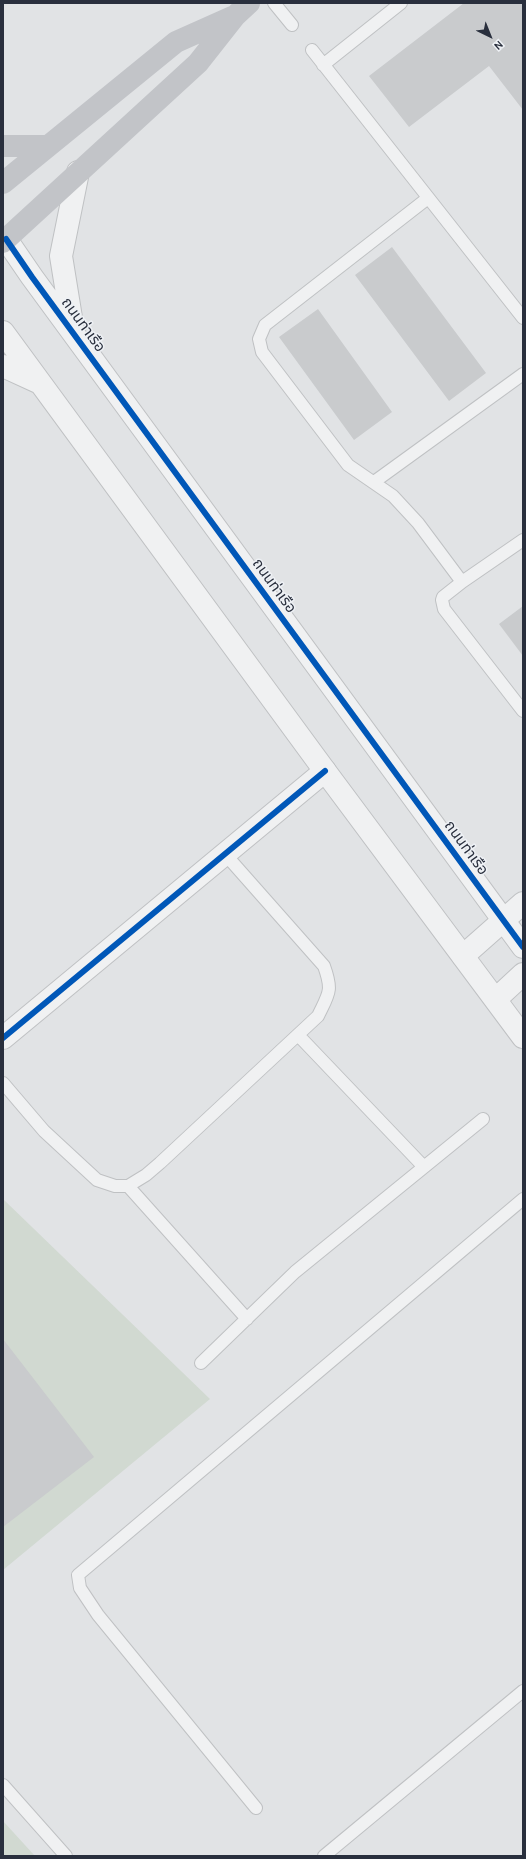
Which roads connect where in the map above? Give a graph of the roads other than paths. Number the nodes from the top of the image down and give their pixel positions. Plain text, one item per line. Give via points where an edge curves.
1 (274, 3) edge
2 (401, 3) edge
3 (242, 9) edge
4 (292, 25) dead end
5 (312, 50) dead end
6 (323, 65) junction
7 (3, 146) edge
8 (48, 146) junction
9 (78, 172) junction
10 (3, 183) edge
11 (428, 198) junction
12 (4, 239) edge
13 (523, 318) edge
14 (3, 332) edge
15 (74, 334) junction
16 (3, 366) edge
17 (523, 374) edge
18 (39, 382) junction
19 (374, 482) junction
20 (523, 540) edge
21 (462, 582) junction
22 (523, 711) edge
23 (325, 771) junction
24 (225, 854) junction
25 (523, 903) edge
26 (503, 921) junction
27 (523, 947) edge
28 (463, 956) junction
29 (523, 974) edge
30 (496, 999) junction
31 (298, 1035) junction
32 (523, 1037) edge
33 (3, 1038) edge
34 (3, 1083) edge
35 (483, 1119) dead end
36 (424, 1167) junction
37 (128, 1186) junction
38 (523, 1199) edge
39 (247, 1319) junction
40 (201, 1363) dead end
41 (523, 1691) edge
42 (3, 1785) edge
43 (256, 1808) dead end
44 (66, 1856) edge
45 (324, 1856) edge

1 - 4 lane
2 - 6 lane
3 - 8 main road via 176,42
3 - 9 main road via 198,63
5 - 6 lane
6 - 11 lane
7 - 8 main road
8 - 10 main road
9 - 12 main road
9 - 15 street via 61,256
11 - 13 lane
11 - 19 lane via 265,325 259,339 262,352 348,465
12 - 15 street, ถนนท่าเรือ
14 - 18 street
15 - 26 street, ถนนท่าเรือ
16 - 18 street
17 - 19 lane
18 - 23 street
19 - 21 lane via 393,496 418,523
20 - 21 lane
21 - 22 lane via 443,597 444,609
23 - 24 street
23 - 28 street
24 - 31 lane via 324,966 330,984 329,995 318,1016
24 - 33 street
25 - 26 street
26 - 27 street, ถนนท่าเรือ
26 - 28 street
28 - 30 street
29 - 30 street
30 - 32 street
31 - 36 lane
31 - 37 lane via 160,1163
34 - 37 lane via 44,1131 98,1180 115,1186
35 - 36 lane
36 - 39 lane via 295,1272
37 - 39 lane
38 - 43 lane via 78,1575 80,1588 98,1615
39 - 40 lane
41 - 45 lane
42 - 44 lane

